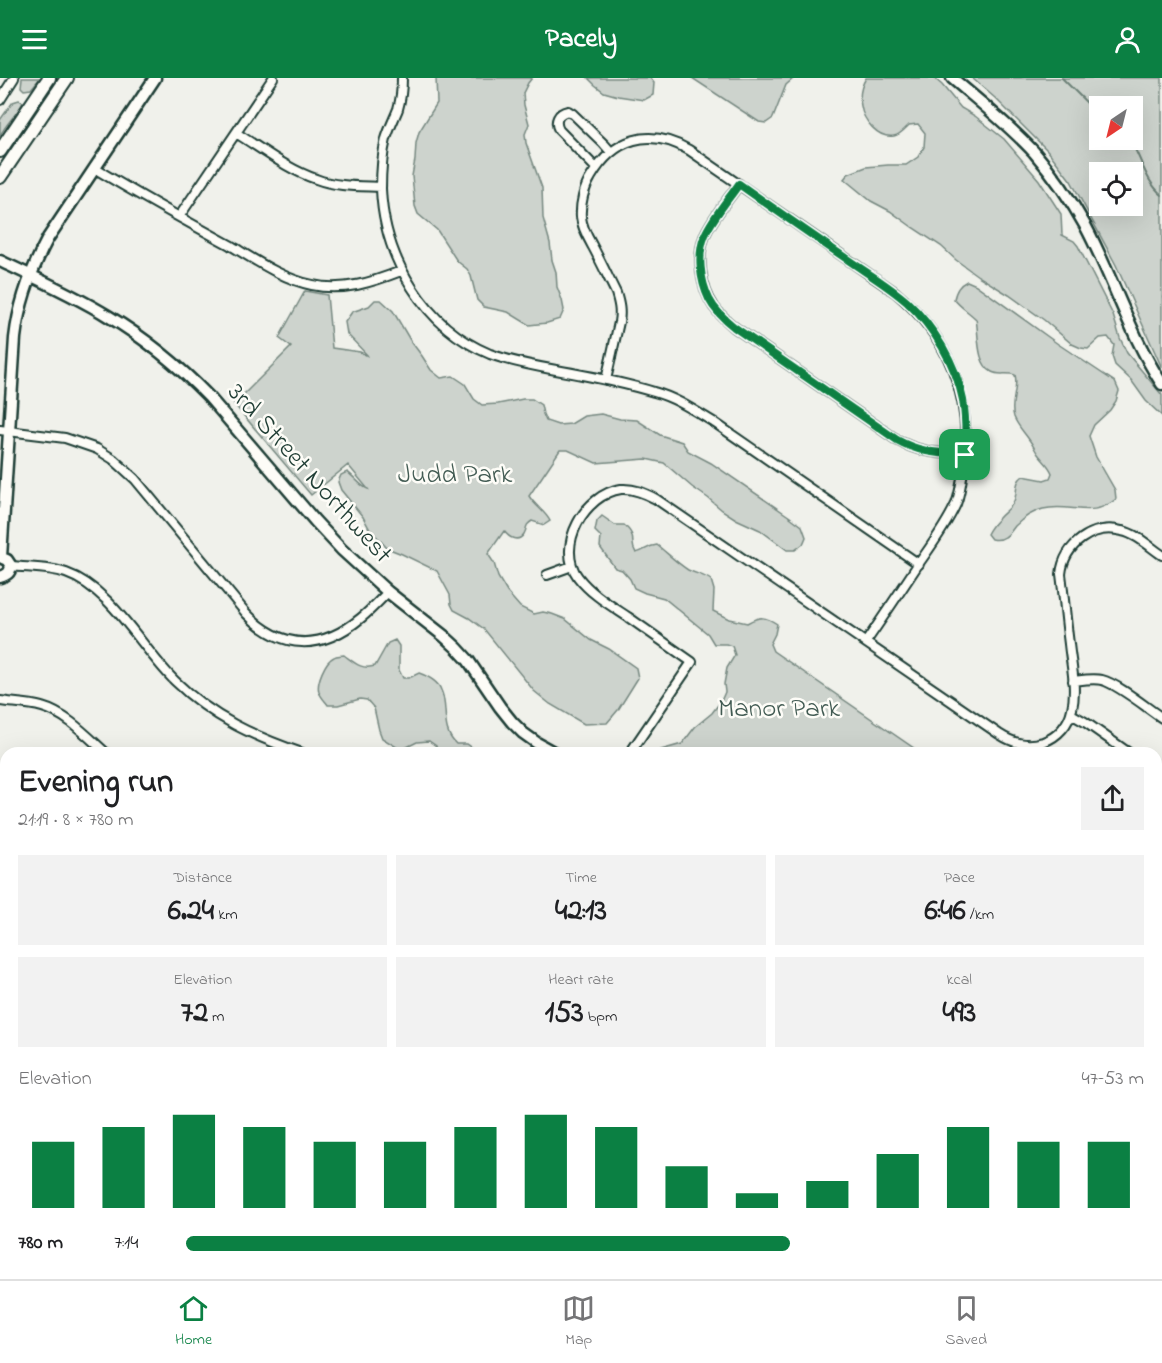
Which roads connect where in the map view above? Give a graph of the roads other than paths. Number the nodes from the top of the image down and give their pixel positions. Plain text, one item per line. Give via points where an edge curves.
1 (14, 78) edge
2 (49, 78) edge
3 (67, 78) edge
4 (155, 78) edge
5 (273, 78) edge
6 (402, 78) edge
7 (952, 78) edge
8 (0, 100) edge
9 (236, 133) junction
10 (0, 151) edge
11 (611, 152) junction
12 (94, 168) junction
13 (596, 168) junction
14 (0, 177) edge
15 (739, 184) junction
16 (381, 187) junction
17 (179, 217) junction
18 (0, 261) edge
19 (401, 271) junction
20 (32, 276) junction
21 (606, 380) junction
22 (1162, 384) edge
23 (4, 431) edge
24 (965, 455) junction
25 (1162, 555) edge
26 (0, 557) edge
27 (919, 564) junction
28 (11, 566) junction
29 (572, 566) junction
30 (547, 575) dead end
31 (0, 577) edge
32 (388, 592) junction
33 (866, 642) junction
34 (1073, 681) junction
35 (0, 701) edge
36 (1071, 714) junction
37 (1162, 718) edge
38 (1027, 744) joint
39 (100, 747) edge
40 (286, 747) edge
41 (545, 747) edge
42 (634, 747) edge
43 (1120, 747) edge

1 - 8 street
2 - 10 main road
3 - 14 main road
4 - 12 street
5 - 9 street
6 - 16 street via 400,104 384,150
7 - 22 street via 1033,151 1064,191 1087,229
9 - 16 street via 317,180
9 - 17 street
11 - 13 street
11 - 13 street via 573,114 568,111 560,115 559,130
11 - 15 street via 633,140 664,139 689,150
12 - 17 street
12 - 20 street via 48,238
13 - 21 street via 581,205 581,218 619,304 619,322
15 - 24 street via 895,292 921,316 942,346 957,380 965,415
15 - 24 street via 708,230 701,249 703,280 710,300 723,318 897,440 918,450
16 - 19 street via 389,239
17 - 19 street via 270,268 313,286 355,286
18 - 20 street, 3rd Street Northwest
19 - 21 street via 431,312 476,347 520,363
20 - 23 street via 16,326
20 - 32 street, 3rd Street Northwest via 115,321 192,379 315,521
21 - 27 street via 655,392 696,411
23 - 26 street
23 - 32 street via 65,438 113,459 246,613 277,637 304,643 329,637 357,621
24 - 27 street via 957,501
25 - 34 street via 1127,532 1112,529 1089,534 1069,551 1061,574
26 - 28 street
27 - 33 street
28 - 31 street via 6,576
28 - 40 street via 50,569 79,579 109,603 190,694 235,726
29 - 30 street
29 - 33 street via 571,539 585,513 610,492 631,489 656,498
29 - 42 street via 595,594 692,662
32 - 41 street, 3rd Street Northwest via 457,648 517,727
33 - 38 street via 1007,740
34 - 36 street
34 - 37 street via 1107,682
35 - 39 street via 41,706 81,729
36 - 38 street via 1055,736
36 - 43 street

